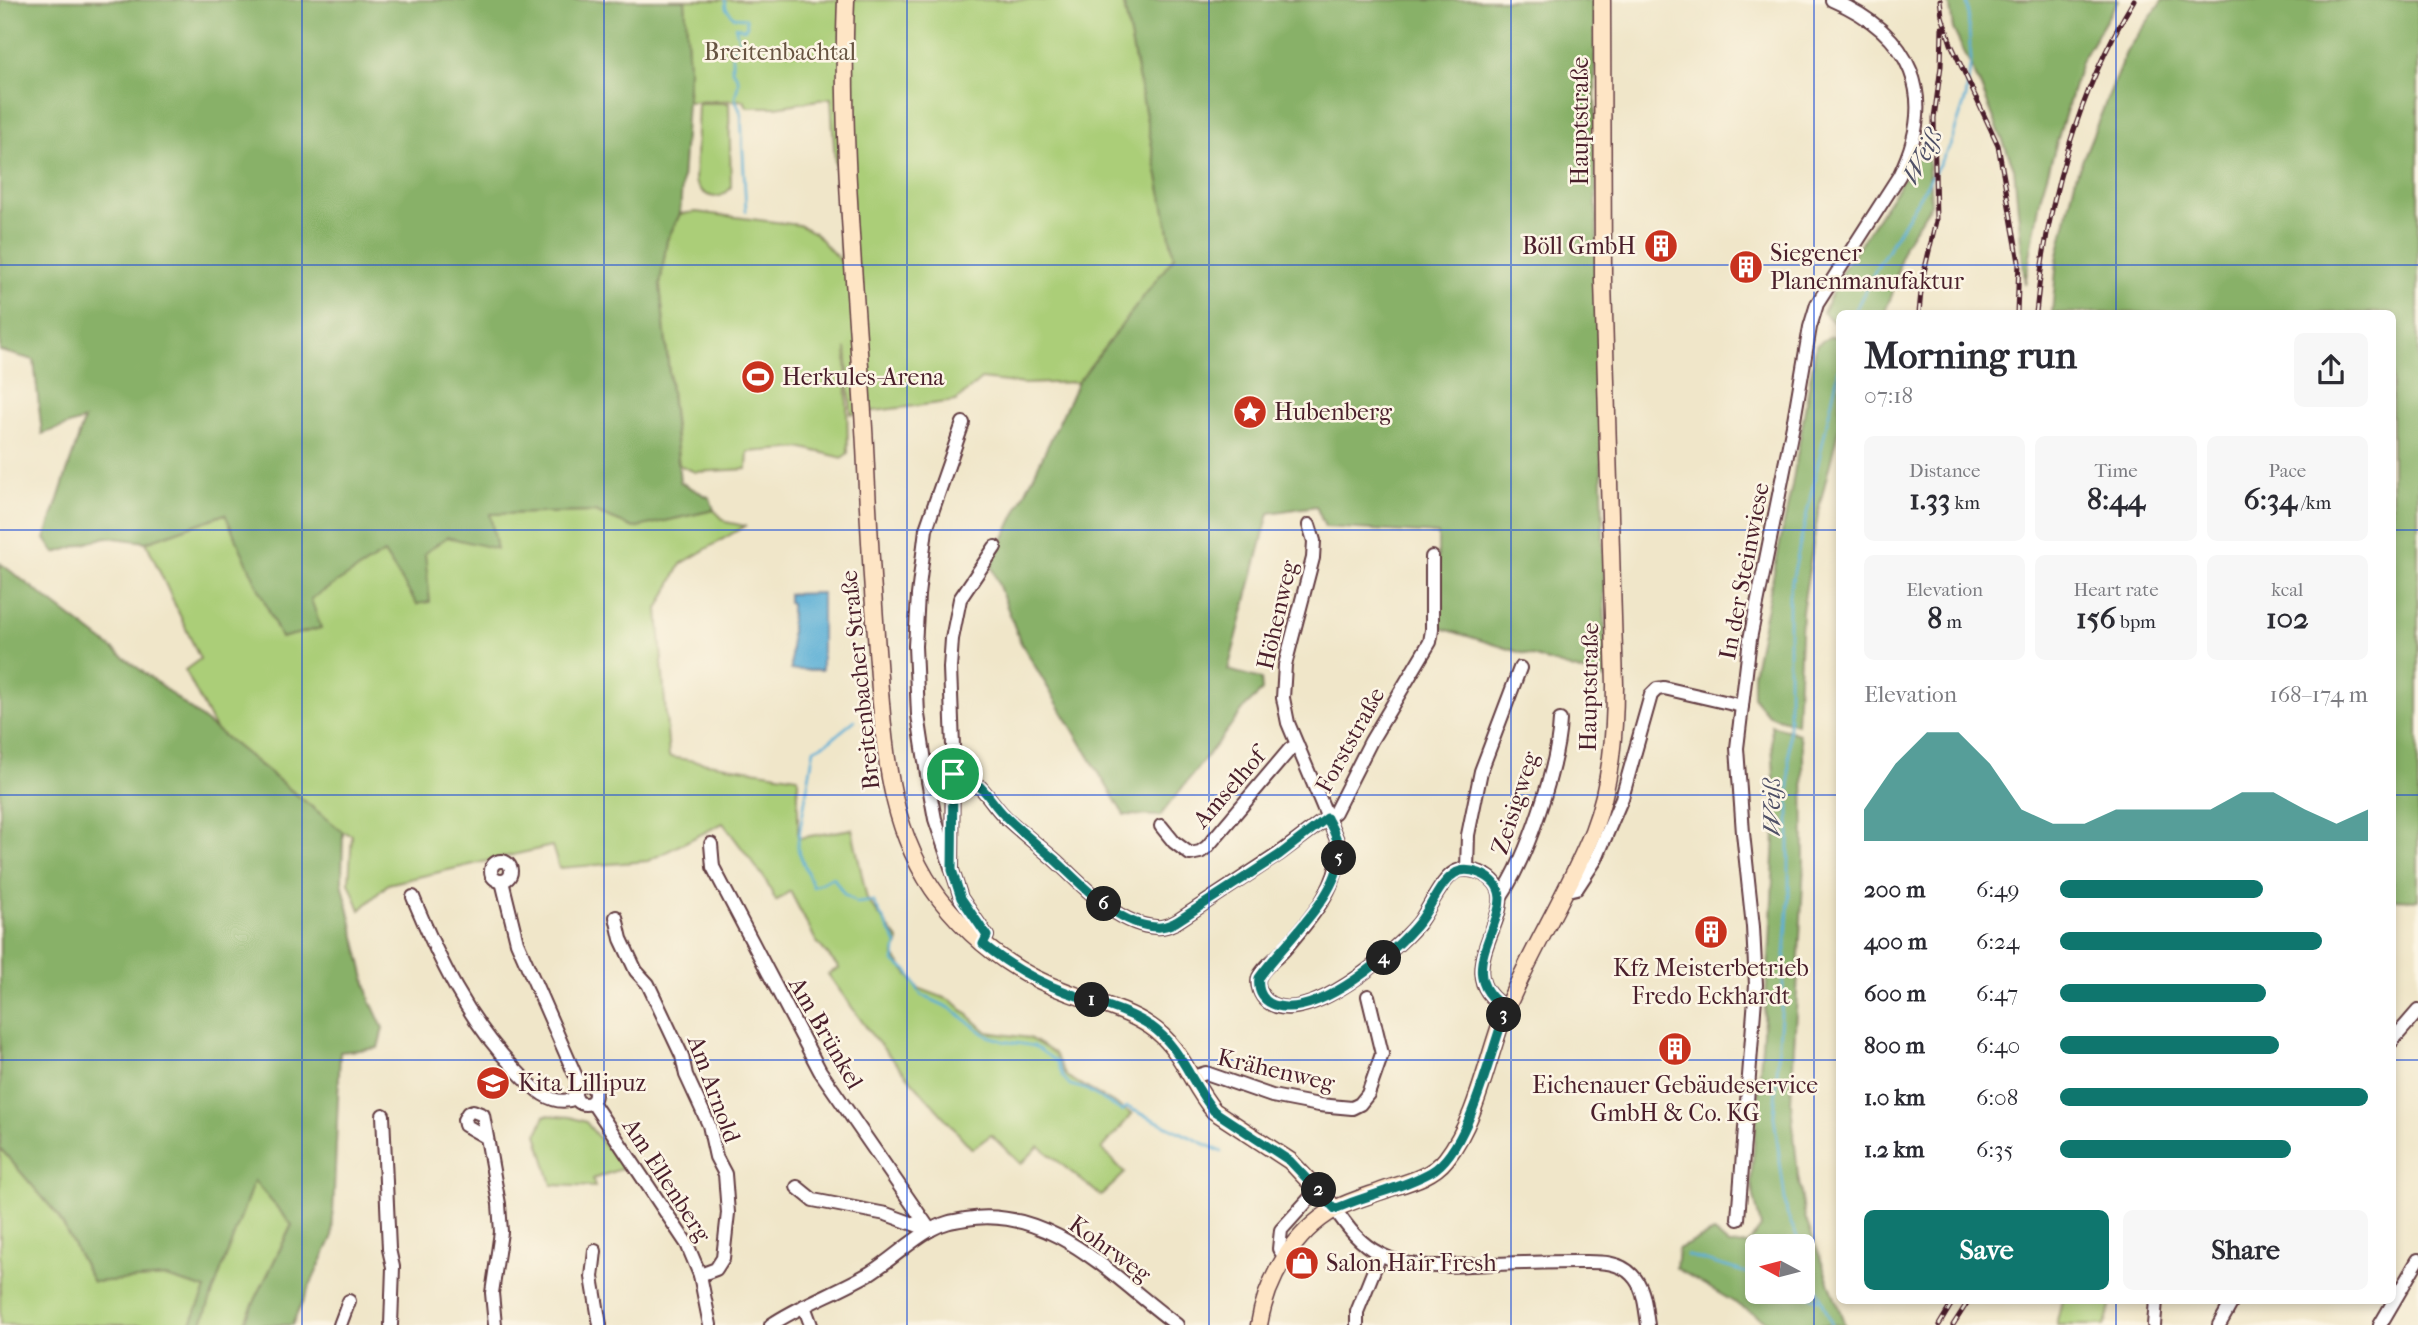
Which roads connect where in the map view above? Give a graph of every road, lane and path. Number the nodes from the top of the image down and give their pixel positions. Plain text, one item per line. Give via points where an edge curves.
1 (846, 0) edge
2 (1602, 0) edge
3 (1832, 0) edge
4 (963, 423) dead end
5 (1309, 525) dead end
6 (995, 547) dead end
7 (1432, 557) dead end
8 (1520, 668) dead end
9 (1741, 706) junction
10 (1560, 720) dead end
11 (1297, 745) junction
12 (953, 774) junction
13 (1327, 818) junction
14 (1161, 825) dead end
15 (711, 844) dead end
16 (1467, 869) junction
17 (952, 870) junction
18 (502, 881) dead end
19 (1564, 891) junction
20 (1501, 896) junction
21 (412, 897) dead end
22 (616, 917) dead end
23 (983, 944) junction
24 (1368, 996) dead end
25 (1507, 1008) junction
26 (2418, 1011) edge
27 (2396, 1036) edge
28 (1193, 1077) junction
29 (578, 1092) junction
30 (383, 1115) dead end
31 (486, 1137) dead end
32 (797, 1187) dead end
33 (1318, 1189) junction
34 (1335, 1209) junction
35 (1738, 1219) dead end
36 (930, 1230) junction
37 (595, 1251) dead end
38 (1380, 1255) junction
39 (1285, 1258) junction
40 (2418, 1260) edge
41 (700, 1275) junction
42 (2396, 1298) edge
43 (349, 1301) dead end
44 (2157, 1304) edge
45 (2231, 1304) edge
46 (2392, 1304) edge
47 (804, 1306) junction
48 (340, 1325) edge
49 (391, 1325) edge
50 (495, 1325) edge
51 (600, 1325) edge
52 (710, 1325) edge
53 (771, 1325) edge
54 (811, 1325) edge
55 (1177, 1325) edge
56 (1259, 1325) edge
57 (1357, 1325) edge
58 (1647, 1325) edge
59 (2154, 1325) edge
60 (2219, 1325) edge
61 (2380, 1325) edge

1 - 23 main road, Breitenbacher Straße via 844,71 853,269 889,768 899,813 920,866 939,897
2 - 19 main road, Hauptstraße via 1603,280 1614,732 1596,820
3 - 9 street, In der Steinwiese via 1873,21 1902,52 1916,89 1917,129 1899,176 1817,304 1750,639
4 - 17 street via 926,529 915,636 923,750 935,819
5 - 11 street, Höhenweg via 1313,558 1282,677 1285,714
6 - 12 street via 967,586 956,613 950,668
7 - 13 street, Forststraße via 1430,642 1335,812
8 - 16 street via 1481,771 1468,835
9 - 19 street via 1664,688 1651,695 1622,798 1596,859 1577,888
9 - 35 street, In der Steinwiese via 1737,748 1756,985
10 - 20 street, Zeisigweg via 1541,806
11 - 13 street, Höhenweg
11 - 14 street, Amselhof via 1200,852 1190,854
12 - 13 street, Forststraße via 980,785 1004,815 1104,903 1154,927 1176,922
12 - 17 street
13 - 16 street, Höhenweg via 1340,852 1338,867 1314,911 1259,978 1263,997 1274,1005 1306,1004 1381,961 1420,920 1446,880
15 - 36 street, Am Brünkel via 713,867 820,1071
16 - 20 street via 1497,885
17 - 23 street via 961,898 987,936
18 - 29 street via 517,942
19 - 25 main road, Hauptstraße
20 - 25 street via 1484,954 1482,984
21 - 29 street, Am Ellenberg via 461,1001 494,1047 550,1100 565,1102
22 - 41 street, Am Arnold via 636,971 648,984 682,1056 725,1174 728,1213 723,1258 716,1269
23 - 28 main road, Breitenbacher Straße via 1041,982 1151,1027 1176,1049
24 - 28 street, Krähenweg via 1382,1054 1368,1094 1352,1108 1272,1096 1206,1073
25 - 34 main road, Hauptstraße via 1466,1127 1445,1161 1416,1179
26 - 27 street
28 - 33 main road, Breitenbacher Straße via 1214,1111 1290,1161
29 - 41 street, Am Ellenberg via 584,1104 592,1102 681,1235
30 - 49 street via 393,1267
31 - 50 street via 501,1233 492,1293
32 - 36 street via 813,1200 886,1214
33 - 34 main road, Breitenbacher Straße
33 - 39 street via 1281,1230 1279,1249
34 - 38 street via 1359,1240
34 - 39 main road, Hauptstraße
36 - 47 street, Kohrweg via 873,1271
36 - 55 street, Kohrweg via 976,1217 1037,1225 1086,1254
37 - 51 street via 592,1277
38 - 57 street via 1357,1312
38 - 58 street via 1425,1267 1616,1264 1640,1286
39 - 56 main road, Hauptstraße via 1270,1284
40 - 42 street
41 - 52 street, Am Ellenberg
43 - 48 street
44 - 59 street
45 - 60 street
46 - 61 street
47 - 53 street, Kohrweg
47 - 54 street

